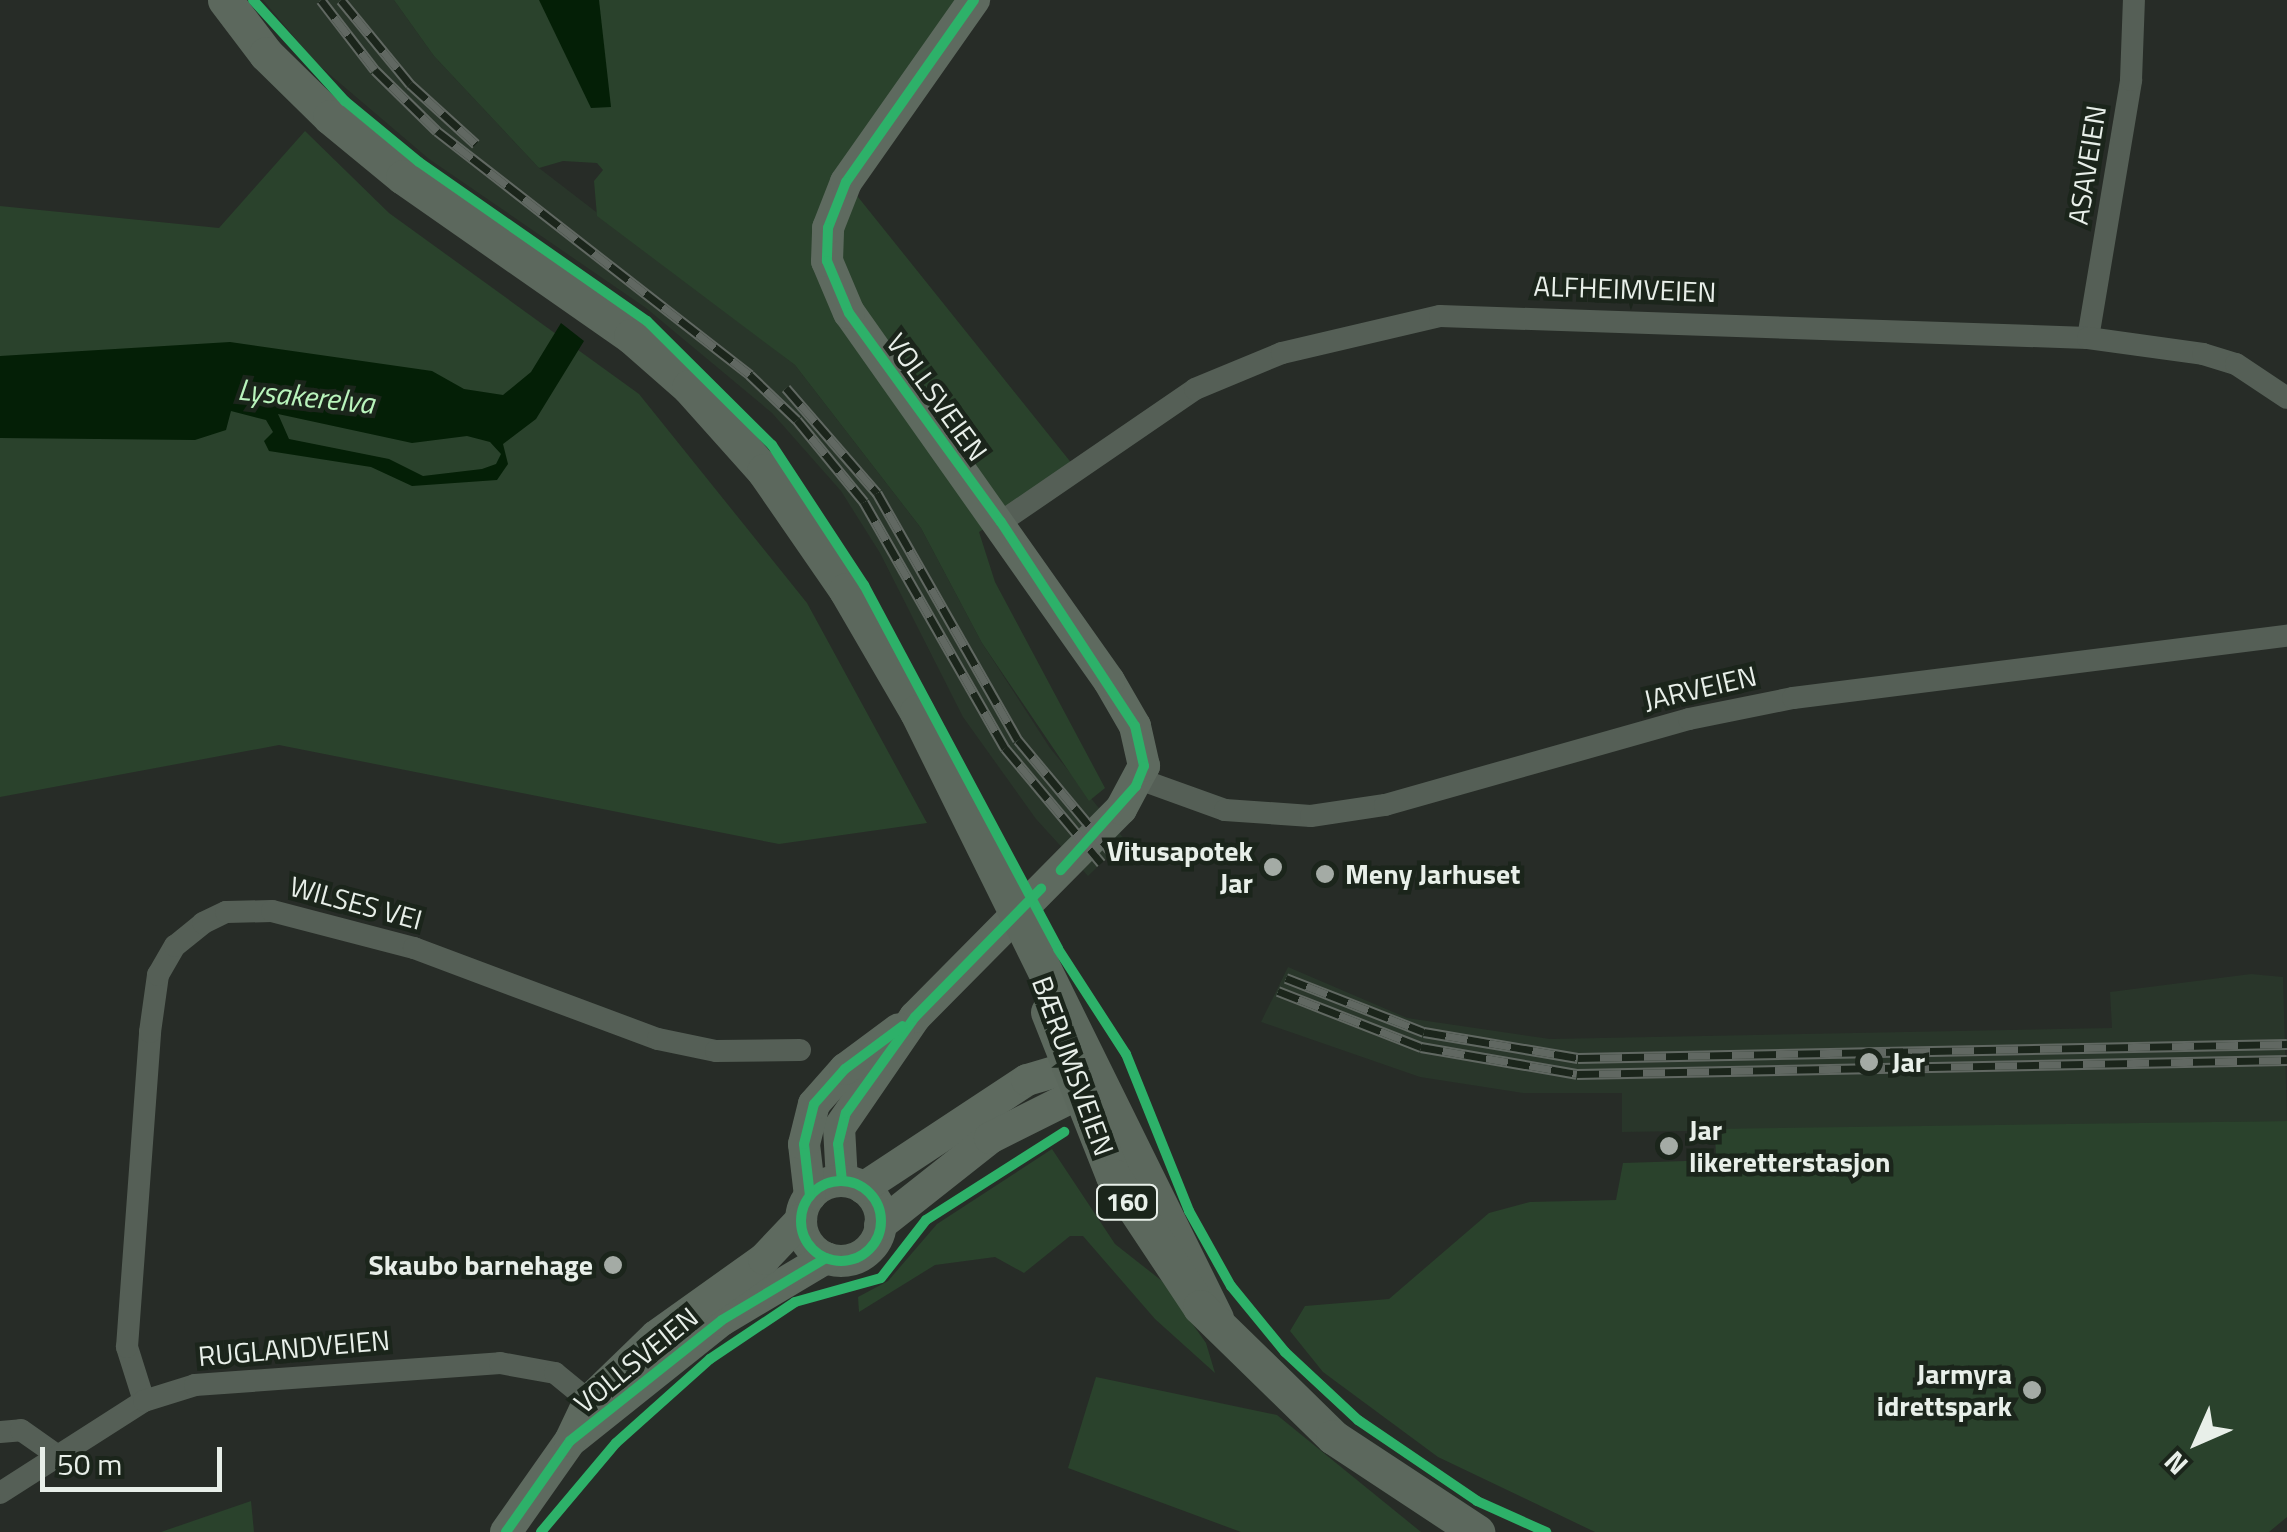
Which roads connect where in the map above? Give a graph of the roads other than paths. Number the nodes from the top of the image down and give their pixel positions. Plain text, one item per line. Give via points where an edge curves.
1 (225, 0) edge
2 (974, 0) edge
3 (2134, 0) edge
4 (2088, 338) junction
5 (2287, 398) edge
6 (1001, 522) junction
7 (2287, 636) edge
8 (1140, 780) junction
9 (915, 1018) junction
10 (800, 1050) dead end
11 (1084, 1082) junction
12 (853, 1185) junction
13 (805, 1208) junction
14 (880, 1225) junction
15 (826, 1258) junction
16 (144, 1401) junction
17 (598, 1408) junction
18 (0, 1432) edge
19 (58, 1456) junction
20 (0, 1493) edge
21 (506, 1532) edge
22 (1477, 1532) edge

1 - 11 main road, BÆRUMSVEIEN / 160 via 304,93 464,221 631,336 719,418 815,541 932,742 1035,958
2 - 6 main road, VOLLSVEIEN via 846,182 828,228 827,261 848,312
3 - 4 street, ASAVEIEN via 2131,80
4 - 5 street, ALFHEIMVEIEN via 2220,359
4 - 6 street, ALFHEIMVEIEN via 1518,316 1440,316 1378,326 1282,353 1195,390
6 - 8 main road, VOLLSVEIEN via 1125,708 1140,740
7 - 8 street, JARVEIEN via 1793,698 1689,719 1386,805 1311,816 1225,810
8 - 9 main road via 1115,816
9 - 12 main road via 839,1128
9 - 13 main road via 845,1070 814,1104 805,1130
10 - 16 street, WILSES VEI via 716,1051 658,1039 414,948 272,911 226,912 203,922 175,946 158,975 150,1032 127,1347
11 - 12 main road via 1027,1080
11 - 14 main road via 990,1138
11 - 22 main road, BÆRUMSVEIEN / 160 via 1216,1318 1333,1437
12 - 13 main road
12 - 14 main road
13 - 15 main road via 809,1246
13 - 17 main road, VOLLSVEIEN via 764,1260 656,1336
14 - 15 main road via 863,1254
15 - 17 main road, VOLLSVEIEN via 722,1320
16 - 17 street, RUGLANDVEIEN via 195,1385 500,1363 555,1372
16 - 19 street, RUGLANDVEIEN
17 - 21 main road, VOLLSVEIEN
18 - 19 street via 21,1430
19 - 20 street, RUGLANDVEIEN

